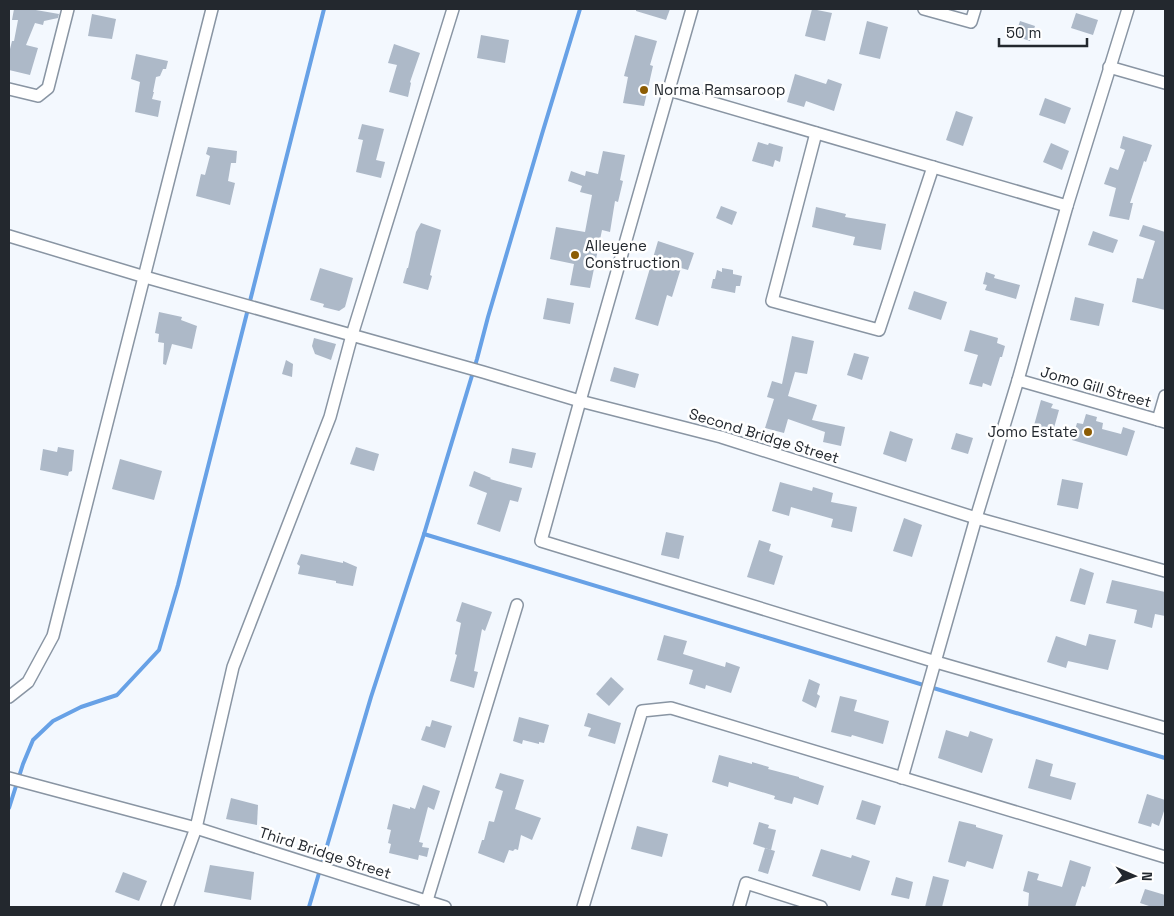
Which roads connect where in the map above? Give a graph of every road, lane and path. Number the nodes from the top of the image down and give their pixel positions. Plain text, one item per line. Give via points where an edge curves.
1 (68, 9) edge
2 (212, 9) edge
3 (453, 9) edge
4 (692, 9) edge
5 (924, 9) edge
6 (975, 9) edge
7 (1128, 9) edge
8 (1109, 67) junction
9 (1165, 84) edge
10 (9, 90) edge
11 (669, 90) junction
12 (816, 133) junction
13 (933, 167) junction
14 (1066, 206) junction
15 (10, 240) edge
16 (145, 276) junction
17 (352, 335) junction
18 (1018, 380) junction
19 (1165, 396) edge
20 (580, 401) junction
21 (1162, 421) edge
22 (976, 518) junction
23 (1165, 571) edge
24 (517, 605) dead end
25 (936, 662) junction
26 (9, 697) edge
27 (1165, 728) edge
28 (9, 778) edge
29 (902, 778) junction
30 (196, 828) junction
31 (1165, 857) edge
32 (426, 904) edge
33 (167, 907) edge
34 (445, 907) edge
35 (583, 907) edge
36 (739, 907) edge
37 (820, 907) edge

1 - 10 street via 48,88 38,96
2 - 16 street
3 - 17 street
4 - 11 street
5 - 6 street via 971,22
7 - 8 street
8 - 9 street
8 - 14 street
11 - 12 street
11 - 20 street
12 - 13 street
12 - 13 street via 772,301 878,330
13 - 14 street
14 - 18 street
15 - 16 street, Second Bridge Street
16 - 17 street, Second Bridge Street
16 - 26 street via 53,636 28,682
17 - 20 street, Second Bridge Street
17 - 30 street via 330,416 233,667
18 - 21 street, Jomo Gill Street
18 - 22 street
19 - 21 street
20 - 22 street, Second Bridge Street via 721,437
20 - 25 street via 541,541
22 - 23 street, Second Bridge Street
22 - 25 street
24 - 32 street
25 - 27 street
25 - 29 street
28 - 30 street, Third Bridge Street
29 - 31 street
29 - 35 street via 671,708 642,711
30 - 32 street, Third Bridge Street
30 - 33 street
32 - 34 street, Third Bridge Street
36 - 37 street via 746,884

